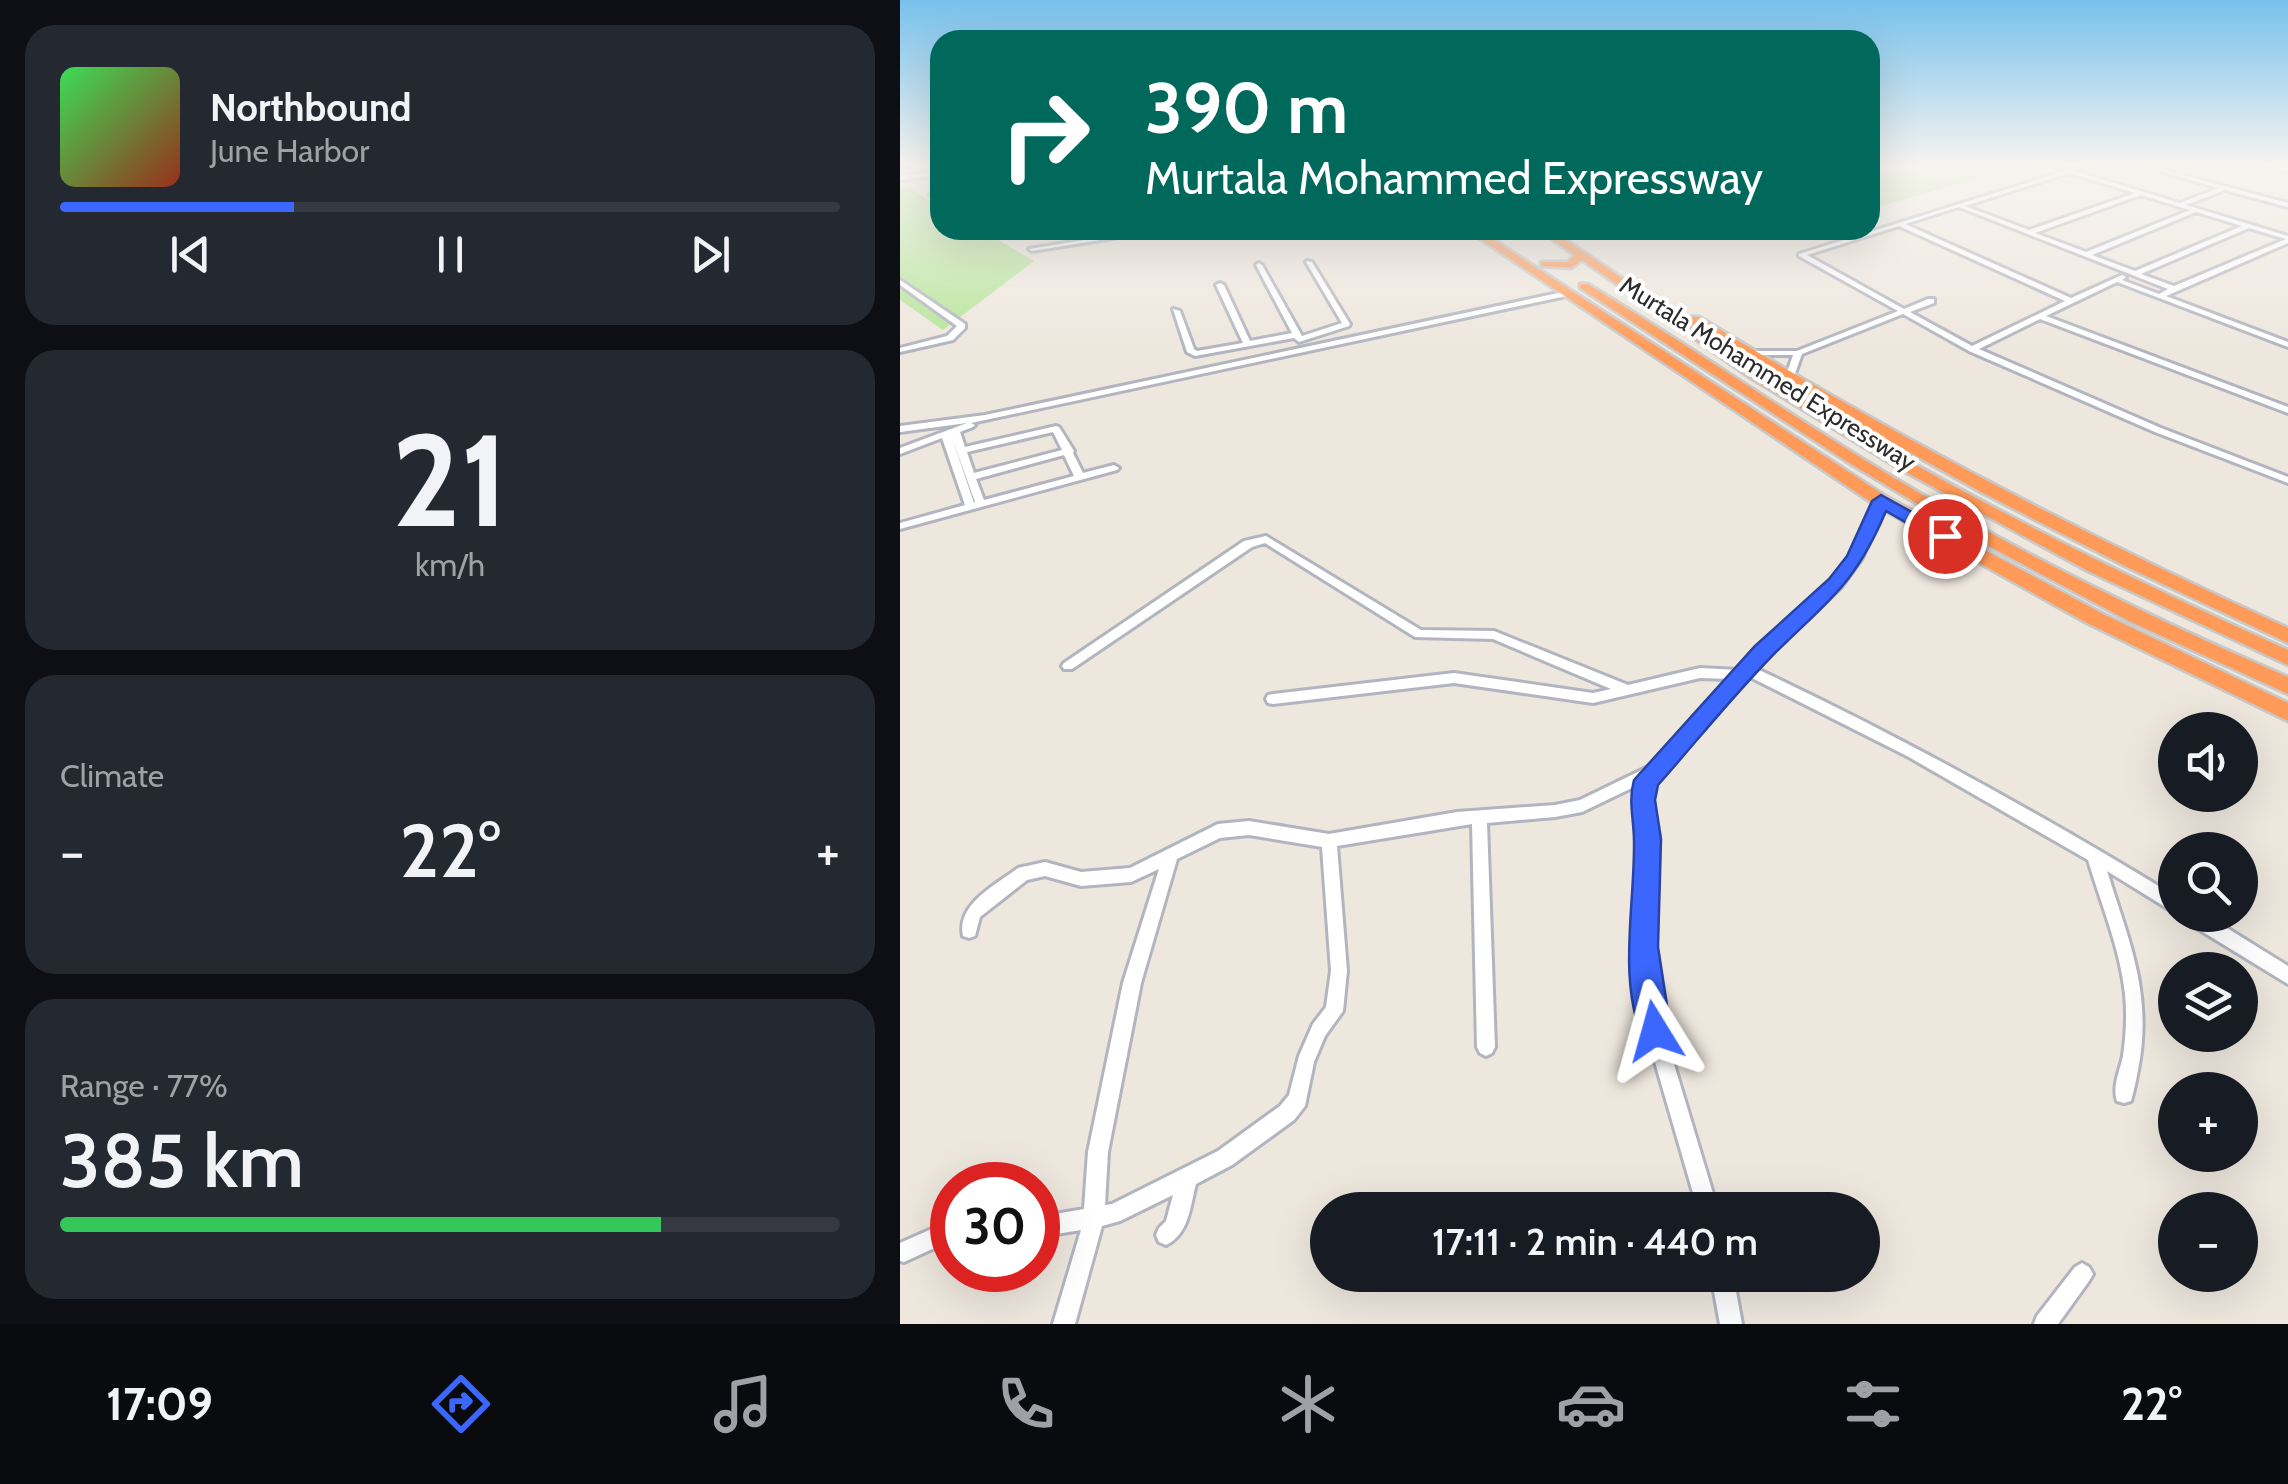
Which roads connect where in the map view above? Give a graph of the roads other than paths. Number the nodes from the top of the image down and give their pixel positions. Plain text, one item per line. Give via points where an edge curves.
1 (1906, 228) edge
2 (2020, 228) edge
3 (2043, 228) edge
4 (2153, 228) edge
5 (2244, 228) edge
6 (2253, 228) edge
7 (2031, 232) junction
8 (1078, 240) edge
9 (1487, 240) edge
10 (1508, 240) edge
11 (1559, 240) edge
12 (1578, 240) edge
13 (1848, 240) edge
14 (2288, 240) edge
15 (1032, 249) dead end
16 (1581, 254) junction
17 (2087, 254) junction
18 (1309, 262) dead end
19 (1259, 264) dead end
20 (1546, 264) junction
21 (2134, 272) junction
22 (2117, 280) junction
23 (900, 282) edge
24 (1220, 285) dead end
25 (2174, 288) junction
26 (1568, 293) junction
27 (2158, 296) junction
28 (1932, 300) dead end
29 (2070, 301) junction
30 (1176, 311) dead end
31 (1905, 313) junction
32 (2039, 316) junction
33 (1298, 338) junction
34 (1248, 345) junction
35 (2288, 345) edge
36 (1306, 349) junction
37 (1972, 349) junction
38 (900, 350) edge
39 (1798, 352) junction
40 (1747, 353) junction
41 (1790, 379) junction
42 (2288, 410) edge
43 (986, 418) junction
44 (900, 429) edge
45 (950, 434) junction
46 (900, 451) edge
47 (1069, 451) junction
48 (962, 452) junction
49 (1114, 468) dead end
50 (1080, 476) junction
51 (971, 477) junction
52 (2288, 480) edge
53 (1881, 501) junction
54 (975, 504) junction
55 (1985, 512) junction
56 (1962, 524) junction
57 (900, 526) edge
58 (2113, 556) junction
59 (2042, 590) junction
60 (2288, 636) edge
61 (2288, 658) edge
62 (1068, 666) dead end
63 (1745, 673) junction
64 (2288, 686) edge
65 (1624, 689) junction
66 (1274, 699) dead end
67 (2288, 714) edge
68 (1657, 769) junction
69 (1478, 820) junction
70 (1329, 840) junction
71 (1171, 854) junction
72 (2094, 854) junction
73 (2158, 894) edge
74 (968, 930) dead end
75 (2218, 932) edge
76 (2288, 976) edge
77 (1486, 1047) dead end
78 (2124, 1094) dead end
79 (1188, 1178) junction
80 (1703, 1192) edge
81 (1094, 1219) junction
82 (1060, 1224) edge
83 (1166, 1235) dead end
84 (930, 1240) edge
85 (904, 1252) dead end
86 (2082, 1274) dead end
87 (1725, 1292) edge
88 (1064, 1324) edge
89 (1731, 1324) edge
90 (2045, 1324) edge

1 - 29 street
2 - 7 street
3 - 7 street
4 - 17 street
5 - 21 street
6 - 14 street
7 - 17 street
8 - 15 street
9 - 26 highway, Murtala Mohammed Expressway
10 - 20 highway, Murtala Mohammed Expressway
11 - 16 highway, Murtala Mohammed Expressway
12 - 40 highway, Murtala Mohammed Expressway
13 - 31 street via 1801,255
14 - 25 street
16 - 20 highway via 1572,265
16 - 55 highway, Murtala Mohammed Expressway via 1779,391
17 - 21 street
18 - 33 street via 1346,324
19 - 33 street
20 - 56 highway, Murtala Mohammed Expressway
21 - 22 street
21 - 25 street
22 - 27 street
22 - 29 street
23 - 38 street via 962,326 950,338
24 - 34 street
25 - 27 street
26 - 36 street
26 - 53 highway, Murtala Mohammed Expressway
27 - 35 street
28 - 31 street
29 - 32 street
30 - 34 street via 1196,354
31 - 37 street
31 - 39 street
32 - 37 street
32 - 42 street
33 - 34 street
33 - 36 street
36 - 43 street
37 - 52 street
39 - 40 street
39 - 41 street
40 - 41 highway, Murtala Mohammed Expressway
41 - 58 highway, Murtala Mohammed Expressway via 1930,462
43 - 44 street
43 - 45 street
45 - 46 street
45 - 48 street
45 - 54 street
47 - 48 street via 1060,431 1052,429
47 - 50 street
47 - 51 street
48 - 51 street
49 - 50 street
50 - 54 street
51 - 54 street
53 - 59 highway, Murtala Mohammed Expressway
53 - 63 street via 1856,558 1836,584
54 - 57 street
55 - 58 highway
55 - 61 highway, Murtala Mohammed Expressway
56 - 59 highway
56 - 64 highway, Murtala Mohammed Expressway
58 - 60 highway, Murtala Mohammed Expressway
59 - 67 highway, Murtala Mohammed Expressway
62 - 65 street via 1248,544 1266,539 1418,634 1494,635
63 - 65 street via 1700,673
63 - 68 street
63 - 72 street via 1837,712
65 - 66 street via 1593,698 1454,678
68 - 69 street via 1582,806
68 - 80 street via 1646,780 1642,800 1648,839 1643,947 1655,1031
69 - 70 street
69 - 77 street
70 - 71 street via 1249,828 1218,831
70 - 79 street via 1338,970 1334,1011 1305,1062 1298,1099 1226,1158
71 - 74 street via 1131,875 1081,879 1044,869 1023,872 972,914
71 - 81 street via 1132,983 1098,1152
72 - 73 street
72 - 78 street via 2136,992 2136,1045
75 - 76 street
79 - 81 street
79 - 83 street via 1175,1227
81 - 82 street
81 - 88 street
84 - 85 street
86 - 90 street
87 - 89 street

